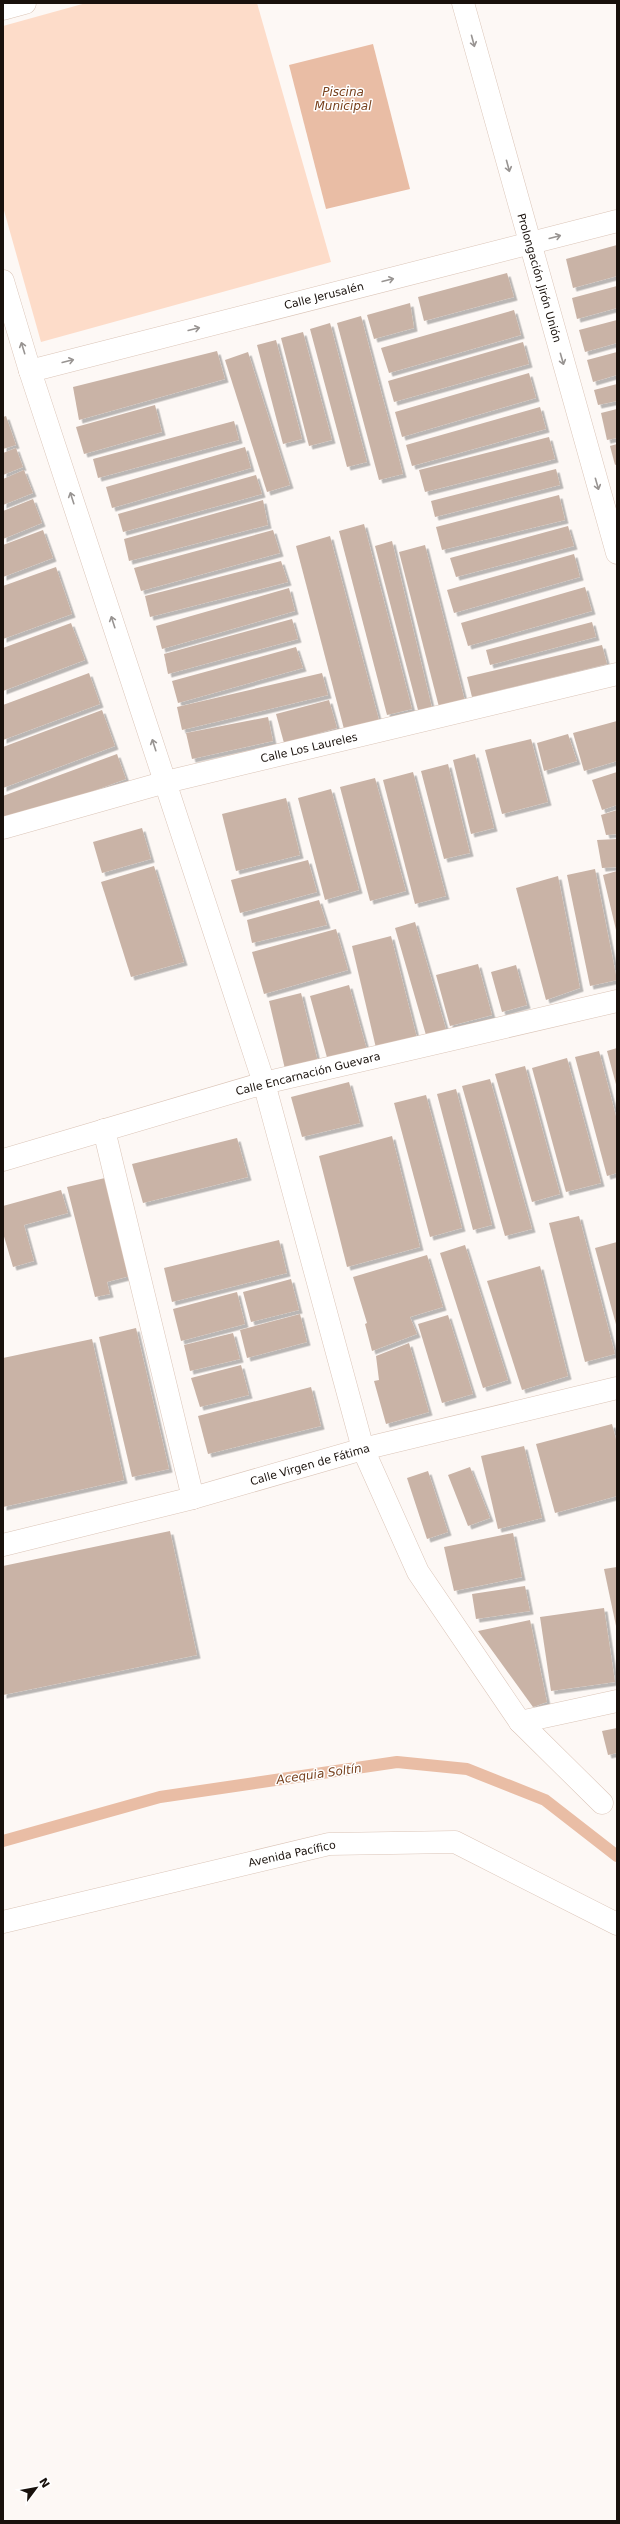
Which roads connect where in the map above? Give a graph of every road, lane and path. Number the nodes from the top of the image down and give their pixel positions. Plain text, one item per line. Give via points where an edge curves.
1 (25, 3) edge
2 (463, 3) edge
3 (3, 9) edge
4 (617, 221) edge
5 (529, 244) junction
6 (3, 281) edge
7 (30, 371) junction
8 (617, 553) edge
9 (617, 674) edge
10 (166, 782) junction
11 (3, 828) edge
12 (617, 1001) edge
13 (264, 1082) junction
14 (104, 1130) junction
15 (3, 1160) edge
16 (617, 1388) edge
17 (363, 1449) junction
18 (193, 1498) junction
19 (3, 1545) edge
20 (617, 1701) edge
21 (520, 1722) junction
22 (602, 1803) dead end
23 (3, 1922) edge
24 (617, 1924) edge

1 - 3 street
2 -> 5 street, Prolongación Jirón Unión
5 -> 4 street, Calle Jerusalén
7 -> 5 street, Calle Jerusalén
5 -> 8 street, Prolongación Jirón Unión
7 -> 6 street
10 -> 7 street
9 - 10 street, Calle Los Laureles
10 - 11 street, Calle Los Laureles
10 - 13 street
12 - 13 street, Calle Encarnación Guevara
13 - 14 street, Calle Encarnación Guevara
13 - 17 street
14 - 15 street, Calle Encarnación Guevara
14 - 18 street
16 - 17 street, Calle Virgen de Fátima
17 - 18 street, Calle Virgen de Fátima
17 - 21 street via 418,1572
18 - 19 street, Calle Virgen de Fátima
20 - 21 street
21 - 22 street
23 - 24 street, Avenida Pacífico via 329,1844 455,1842

